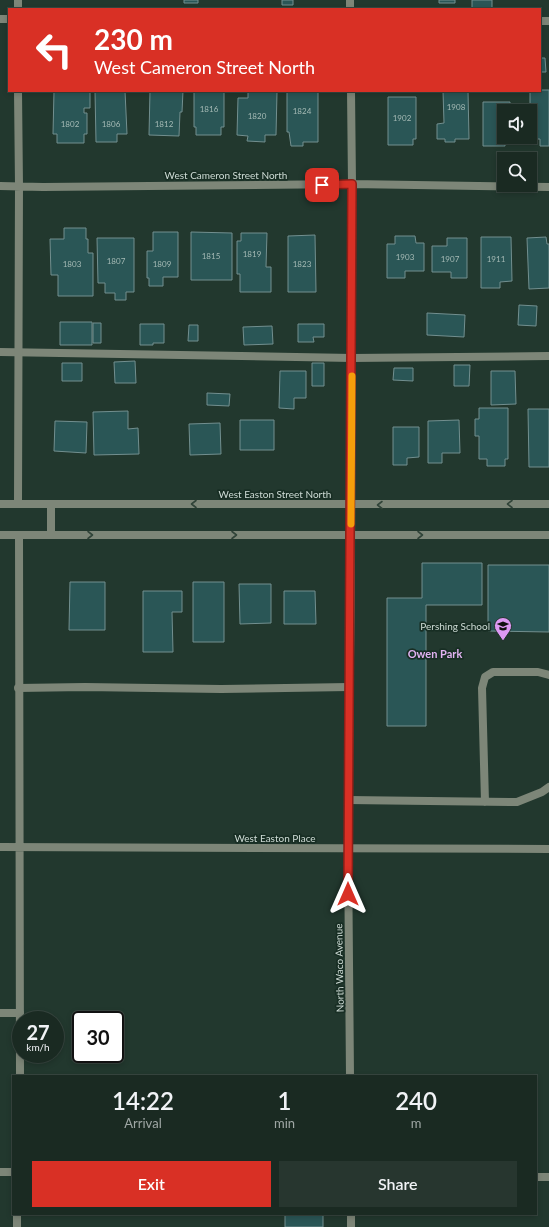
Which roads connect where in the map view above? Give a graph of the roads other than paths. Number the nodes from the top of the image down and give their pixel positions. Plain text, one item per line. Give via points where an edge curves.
1 (18, 92) edge
2 (351, 92) edge
3 (352, 184) junction
4 (0, 186) edge
5 (19, 186) junction
6 (549, 187) edge
7 (0, 352) edge
8 (19, 352) junction
9 (549, 356) edge
10 (352, 358) junction
11 (0, 504) edge
12 (18, 504) junction
13 (51, 504) junction
14 (351, 504) junction
15 (549, 504) edge
16 (19, 534) junction
17 (51, 534) junction
18 (351, 534) junction
19 (0, 535) edge
20 (549, 535) edge
21 (549, 675) edge
22 (349, 687) junction
23 (18, 688) junction
24 (549, 787) edge
25 (348, 800) junction
26 (485, 802) junction
27 (0, 847) edge
28 (18, 848) junction
29 (348, 848) junction
30 (549, 849) edge
31 (20, 1011) edge
32 (0, 1013) edge
33 (12, 1013) edge
34 (20, 1063) edge
35 (20, 1075) edge
36 (350, 1075) edge
37 (0, 1172) edge
38 (12, 1172) edge
39 (537, 1177) edge
40 (549, 1177) edge
41 (17, 1215) edge
42 (351, 1215) edge
43 (17, 1227) edge
44 (351, 1227) edge

1 - 5 street
2 - 3 street, North Waco Avenue
3 - 5 street, West Cameron Street North
3 - 6 street, West Cameron Street North
3 - 10 street, North Waco Avenue
4 - 5 street, West Cameron Street North
5 - 8 street
7 - 8 street
8 - 10 street
8 - 12 street
9 - 10 street
10 - 14 street, North Waco Avenue
11 - 12 street, West Easton Street North
12 - 13 street, West Easton Street North
14 -> 13 street, West Easton Street North
13 - 17 street
15 -> 14 street, West Easton Street North
14 - 18 street, North Waco Avenue
16 - 17 street
16 - 19 street
16 - 23 street
17 -> 18 street
18 -> 20 street
18 - 22 street, North Waco Avenue
21 - 26 street via 538,672 493,672 485,677 482,688
22 - 23 street
22 - 25 street, North Waco Avenue
23 - 28 street
24 - 26 street via 517,802
25 - 26 street
25 - 29 street, North Waco Avenue
27 - 28 street, West Easton Place
28 - 29 street, West Easton Place
28 - 31 street
29 - 30 street, West Easton Place
29 - 36 street, North Waco Avenue
32 - 33 street
34 - 35 street
37 - 38 street
39 - 40 street
41 - 43 street
42 - 44 street

